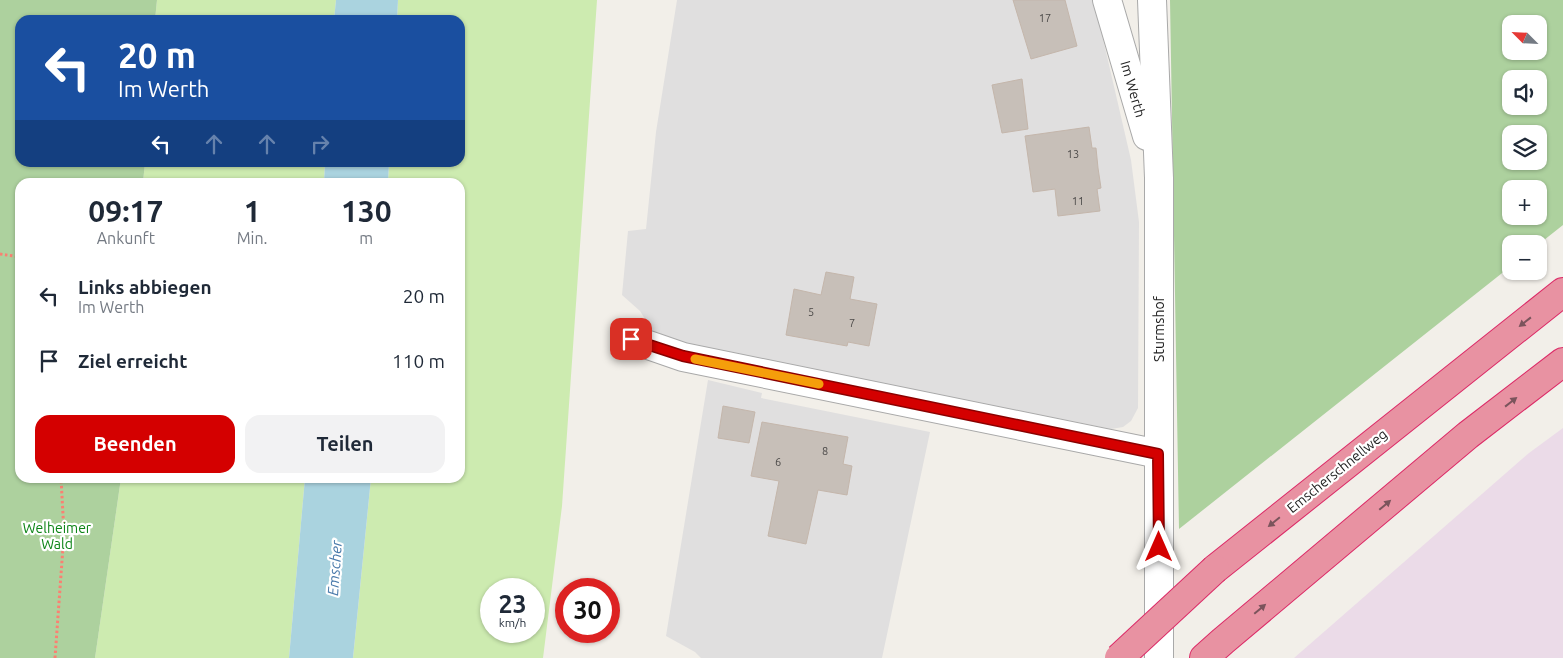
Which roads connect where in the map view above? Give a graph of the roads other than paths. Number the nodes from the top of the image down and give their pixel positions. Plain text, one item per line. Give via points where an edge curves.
1 (1107, 0) edge
2 (1152, 0) edge
3 (1159, 178) junction
4 (1563, 292) edge
5 (631, 339) dead end
6 (1563, 362) edge
7 (1158, 454) junction
8 (1213, 649) edge
9 (1119, 658) edge
10 (1159, 658) edge

1 - 3 street, Im Werth
2 - 3 street, Sturmshof
3 - 7 street, Sturmshof
4 -> 9 highway, Emscherschnellweg, bridge via 1215,569
5 - 7 street via 683,356
8 -> 6 highway via 1468,435
7 - 10 street, Sturmshof

